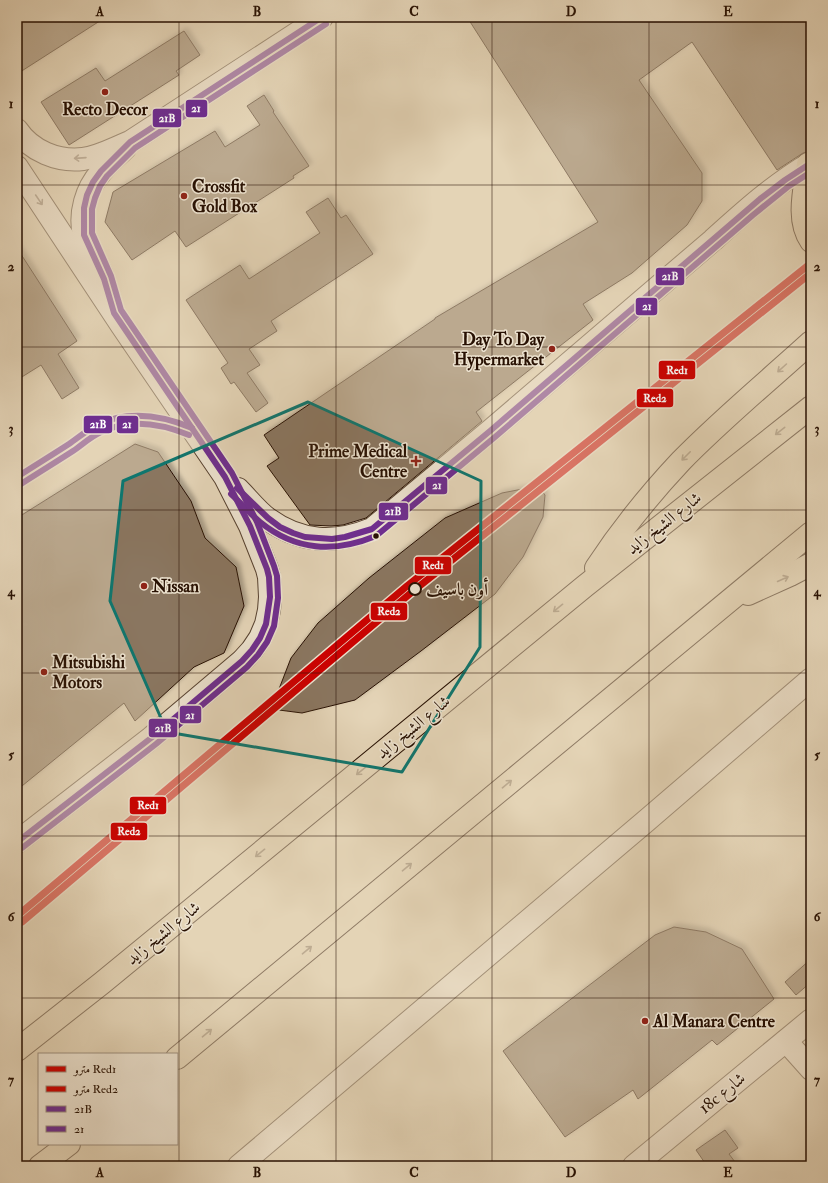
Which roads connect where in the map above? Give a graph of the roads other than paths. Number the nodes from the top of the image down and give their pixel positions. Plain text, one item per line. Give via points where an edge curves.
1 (322, 17) edge
2 (19, 133) edge
3 (130, 142) junction
4 (810, 164) edge
5 (17, 167) edge
6 (811, 241) edge
7 (114, 313) junction
8 (811, 342) edge
9 (811, 406) edge
10 (225, 477) junction
11 (811, 533) edge
12 (811, 564) edge
13 (585, 586) junction
14 (722, 606) junction
15 (811, 679) edge
16 (17, 842) edge
17 (809, 1028) edge
18 (786, 1041) junction
19 (17, 1050) edge
20 (178, 1057) edge
21 (811, 1070) edge
22 (68, 1145) edge
23 (40, 1166) edge
24 (239, 1166) edge
25 (634, 1166) edge

1 - 3 street
3 -> 2 street via 83,159 70,159 43,152 32,146
3 - 7 street via 93,182 84,208 84,235 104,279
4 - 6 highway via 803,219
4 - 10 street via 740,215 372,529 358,535 326,540 295,534 267,518
5 -> 7 street
7 - 10 street
8 -> 13 highway via 709,434 654,490 606,553
9 -> 13 highway, شارع الشيخ زايد
10 - 16 street via 250,526 269,577 269,610 260,638 242,661 151,738
11 - 14 highway
14 -> 12 highway
13 -> 19 highway, شارع الشيخ زايد via 102,984
20 -> 14 highway
15 - 24 street
17 - 18 street, 18c شارع
18 - 21 street
18 - 25 street, 18c شارع
22 - 23 highway

